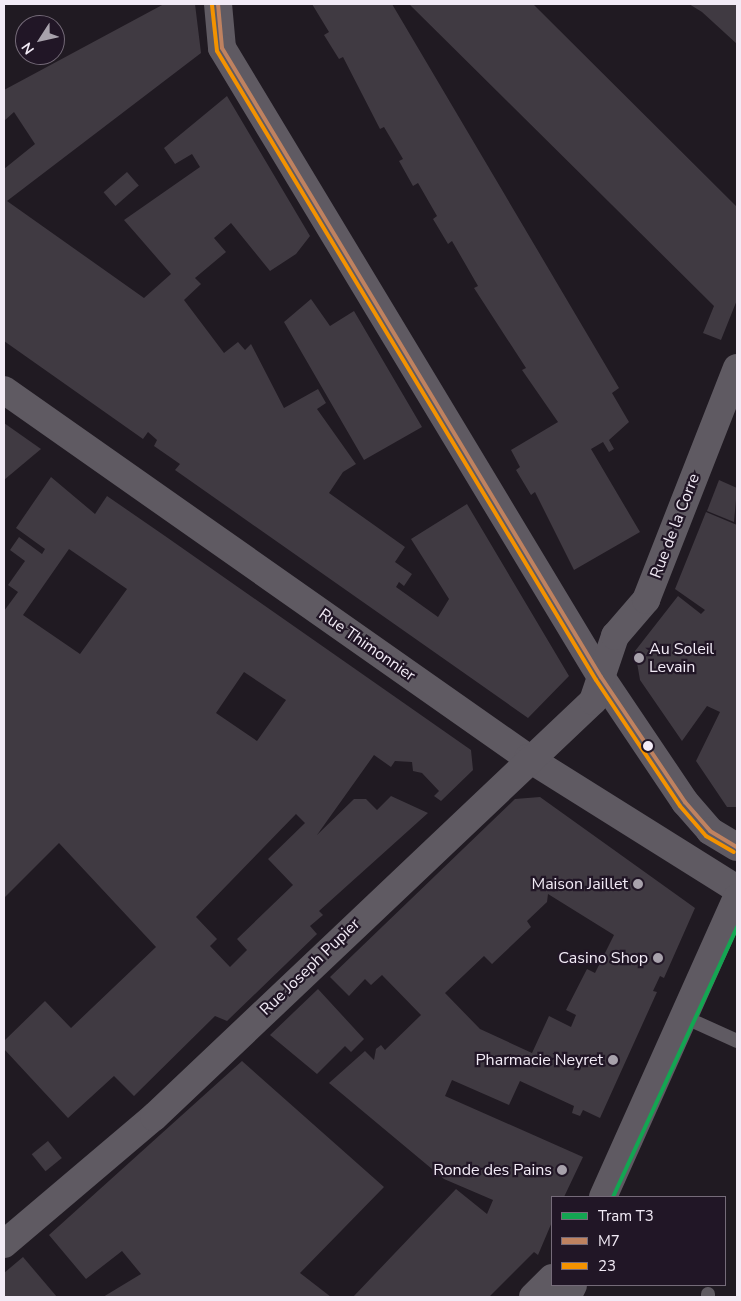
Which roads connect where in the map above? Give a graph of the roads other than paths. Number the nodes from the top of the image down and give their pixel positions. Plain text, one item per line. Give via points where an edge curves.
1 (218, 4) edge
2 (737, 368) edge
3 (4, 390) edge
4 (601, 677) junction
5 (528, 758) junction
6 (737, 847) edge
7 (737, 889) edge
8 (737, 898) edge
9 (684, 1016) junction
10 (737, 1041) edge
11 (603, 1196) edge
12 (4, 1244) edge
13 (551, 1279) edge
14 (533, 1297) edge

1 - 4 street via 222,48
2 - 4 street, Rue de la Corre via 646,600 615,636
3 - 5 street, Rue Thimonnier
4 - 5 street, Rue Joseph Pupier via 592,701
4 - 6 street via 685,802 710,830
5 - 7 street, Rue Thimonnier
5 - 12 street, Rue Joseph Pupier via 154,1117
8 - 9 street
9 - 10 lane
9 - 11 street
13 - 14 street

